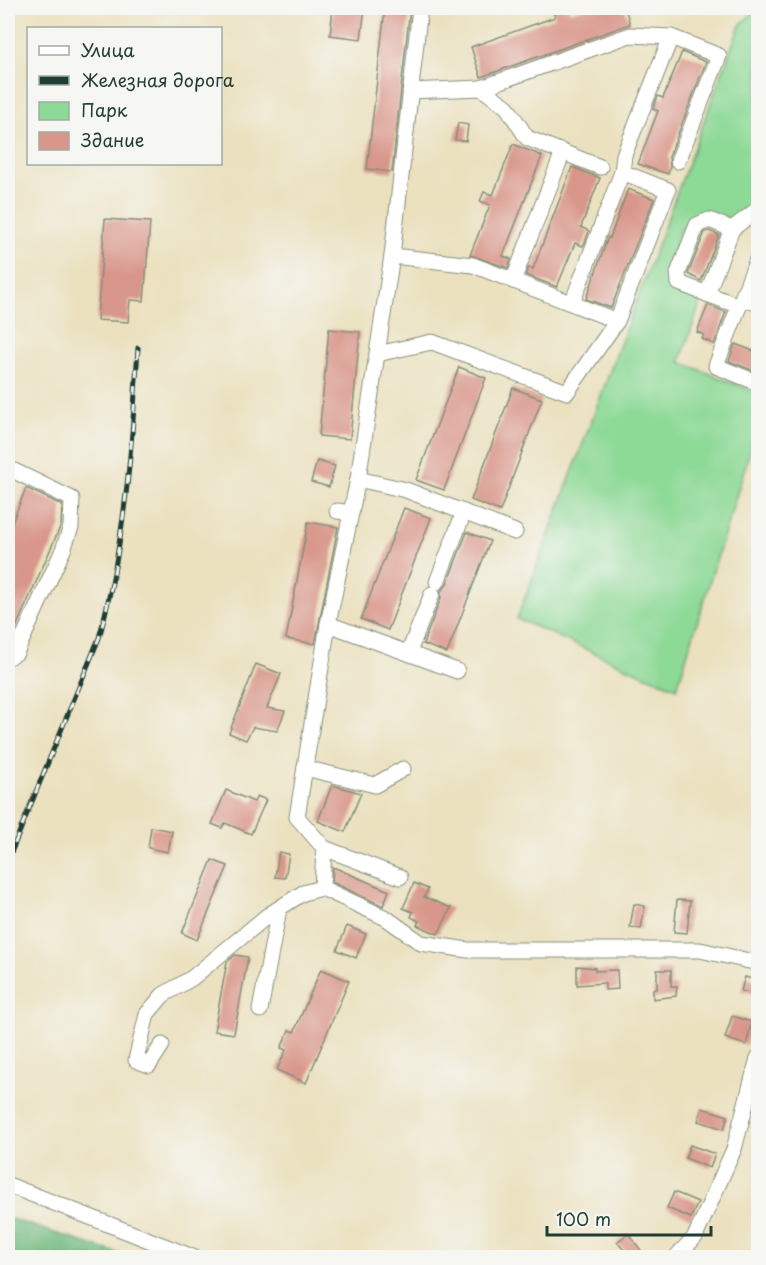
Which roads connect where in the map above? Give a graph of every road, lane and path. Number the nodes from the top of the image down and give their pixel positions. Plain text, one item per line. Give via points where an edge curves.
1 (420, 8) edge
2 (670, 36) junction
3 (481, 88) junction
4 (410, 91) junction
5 (563, 152) junction
6 (678, 161) dead end
7 (600, 166) dead end
8 (622, 172) junction
9 (759, 209) edge
10 (732, 229) junction
11 (392, 256) junction
12 (759, 257) edge
13 (513, 281) junction
14 (707, 294) junction
15 (759, 302) edge
16 (572, 303) junction
17 (740, 303) junction
18 (617, 321) junction
19 (378, 354) junction
20 (759, 383) edge
21 (8, 468) edge
22 (358, 480) junction
23 (464, 512) junction
24 (515, 532) dead end
25 (328, 624) junction
26 (409, 652) junction
27 (8, 657) edge
28 (457, 671) dead end
29 (305, 768) junction
30 (403, 770) dead end
31 (324, 848) junction
32 (400, 877) dead end
33 (322, 888) junction
34 (279, 909) junction
35 (759, 963) edge
36 (260, 1010) dead end
37 (162, 1045) dead end
38 (759, 1058) edge
39 (8, 1185) edge
40 (195, 1257) edge
41 (675, 1257) edge

1 - 4 street
2 - 3 street via 630,35
2 - 6 street via 719,56
2 - 8 street via 624,155
3 - 4 street
3 - 5 street via 507,107 527,138
4 - 11 street
5 - 7 street
5 - 13 street
8 - 16 street
8 - 18 street via 668,190
9 - 10 street
10 - 14 street
10 - 14 street via 709,220 697,225 678,273 680,283
11 - 13 street via 473,265
11 - 19 street
12 - 17 street
13 - 16 street
14 - 17 street
15 - 17 street
16 - 18 street
17 - 20 street via 716,366
18 - 19 street via 567,392 432,342
19 - 22 street
21 - 27 street via 72,499 71,526 63,550 16,653
22 - 23 street via 406,490
22 - 25 street via 344,512
23 - 24 street
23 - 26 street
25 - 26 street
25 - 29 street
26 - 28 street
29 - 30 street via 375,785
29 - 31 street via 297,817
31 - 32 street
31 - 33 street
33 - 34 street
33 - 35 street via 386,918 421,943 468,950 700,950
34 - 36 street
34 - 37 street via 163,996 147,1014 136,1060 149,1065
38 - 41 street via 734,1149 695,1237
39 - 40 street

